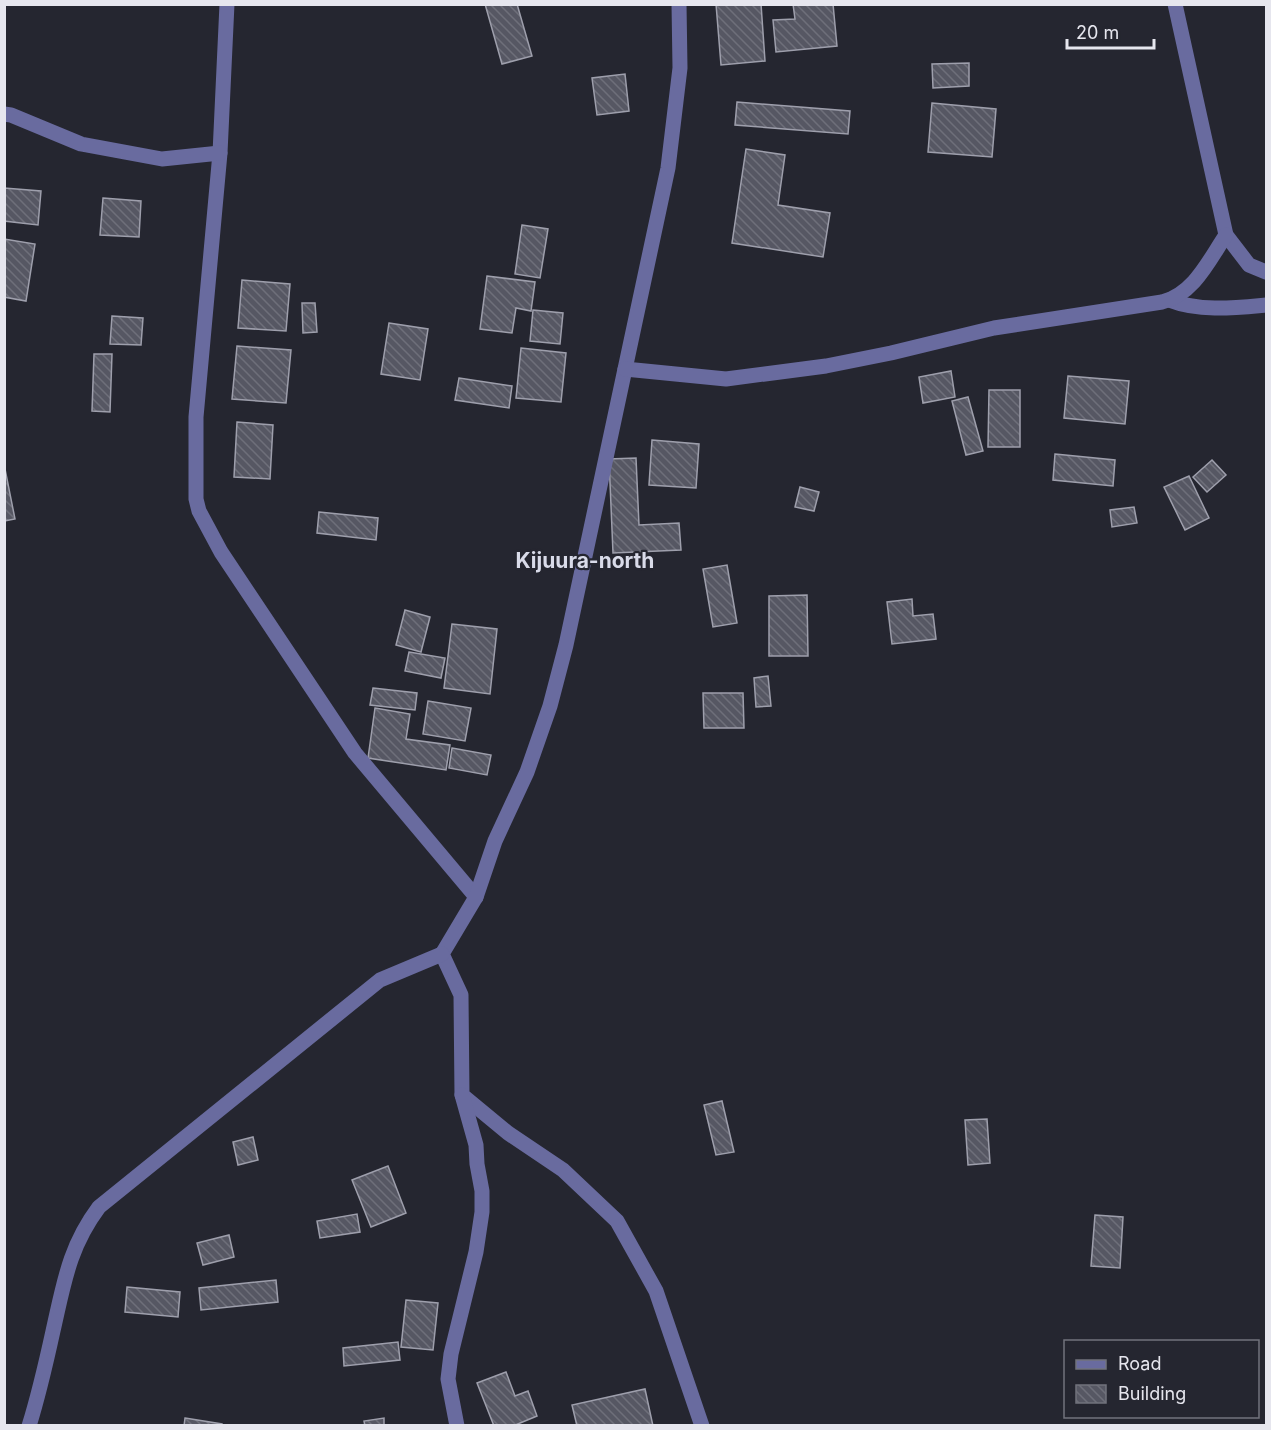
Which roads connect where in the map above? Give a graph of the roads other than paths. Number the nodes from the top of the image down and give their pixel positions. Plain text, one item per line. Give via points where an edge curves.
1 (227, 4) edge
2 (680, 4) edge
3 (1175, 4) edge
4 (4, 114) edge
5 (220, 153) junction
6 (1226, 235) junction
7 (1266, 272) edge
8 (1169, 300) junction
9 (1266, 305) edge
10 (625, 369) junction
11 (476, 897) junction
12 (442, 954) junction
13 (462, 1095) junction
14 (29, 1425) edge
15 (457, 1425) edge
16 (702, 1425) edge

1 - 5 street
2 - 10 street via 680,68 668,168
3 - 6 street
4 - 5 street via 81,144 162,159
5 - 11 street via 196,417 199,511 220,552 355,753
6 - 7 street via 1249,265
6 - 8 street via 1194,282
8 - 9 street via 1194,307
8 - 10 street via 994,328 826,366 726,379
10 - 11 street via 550,706
11 - 12 street
12 - 13 street via 461,995
12 - 14 street via 380,980 99,1207 77,1241 67,1269
13 - 15 street via 476,1145 482,1212 449,1370 451,1405
13 - 16 street via 508,1133 563,1170 617,1221 656,1291

